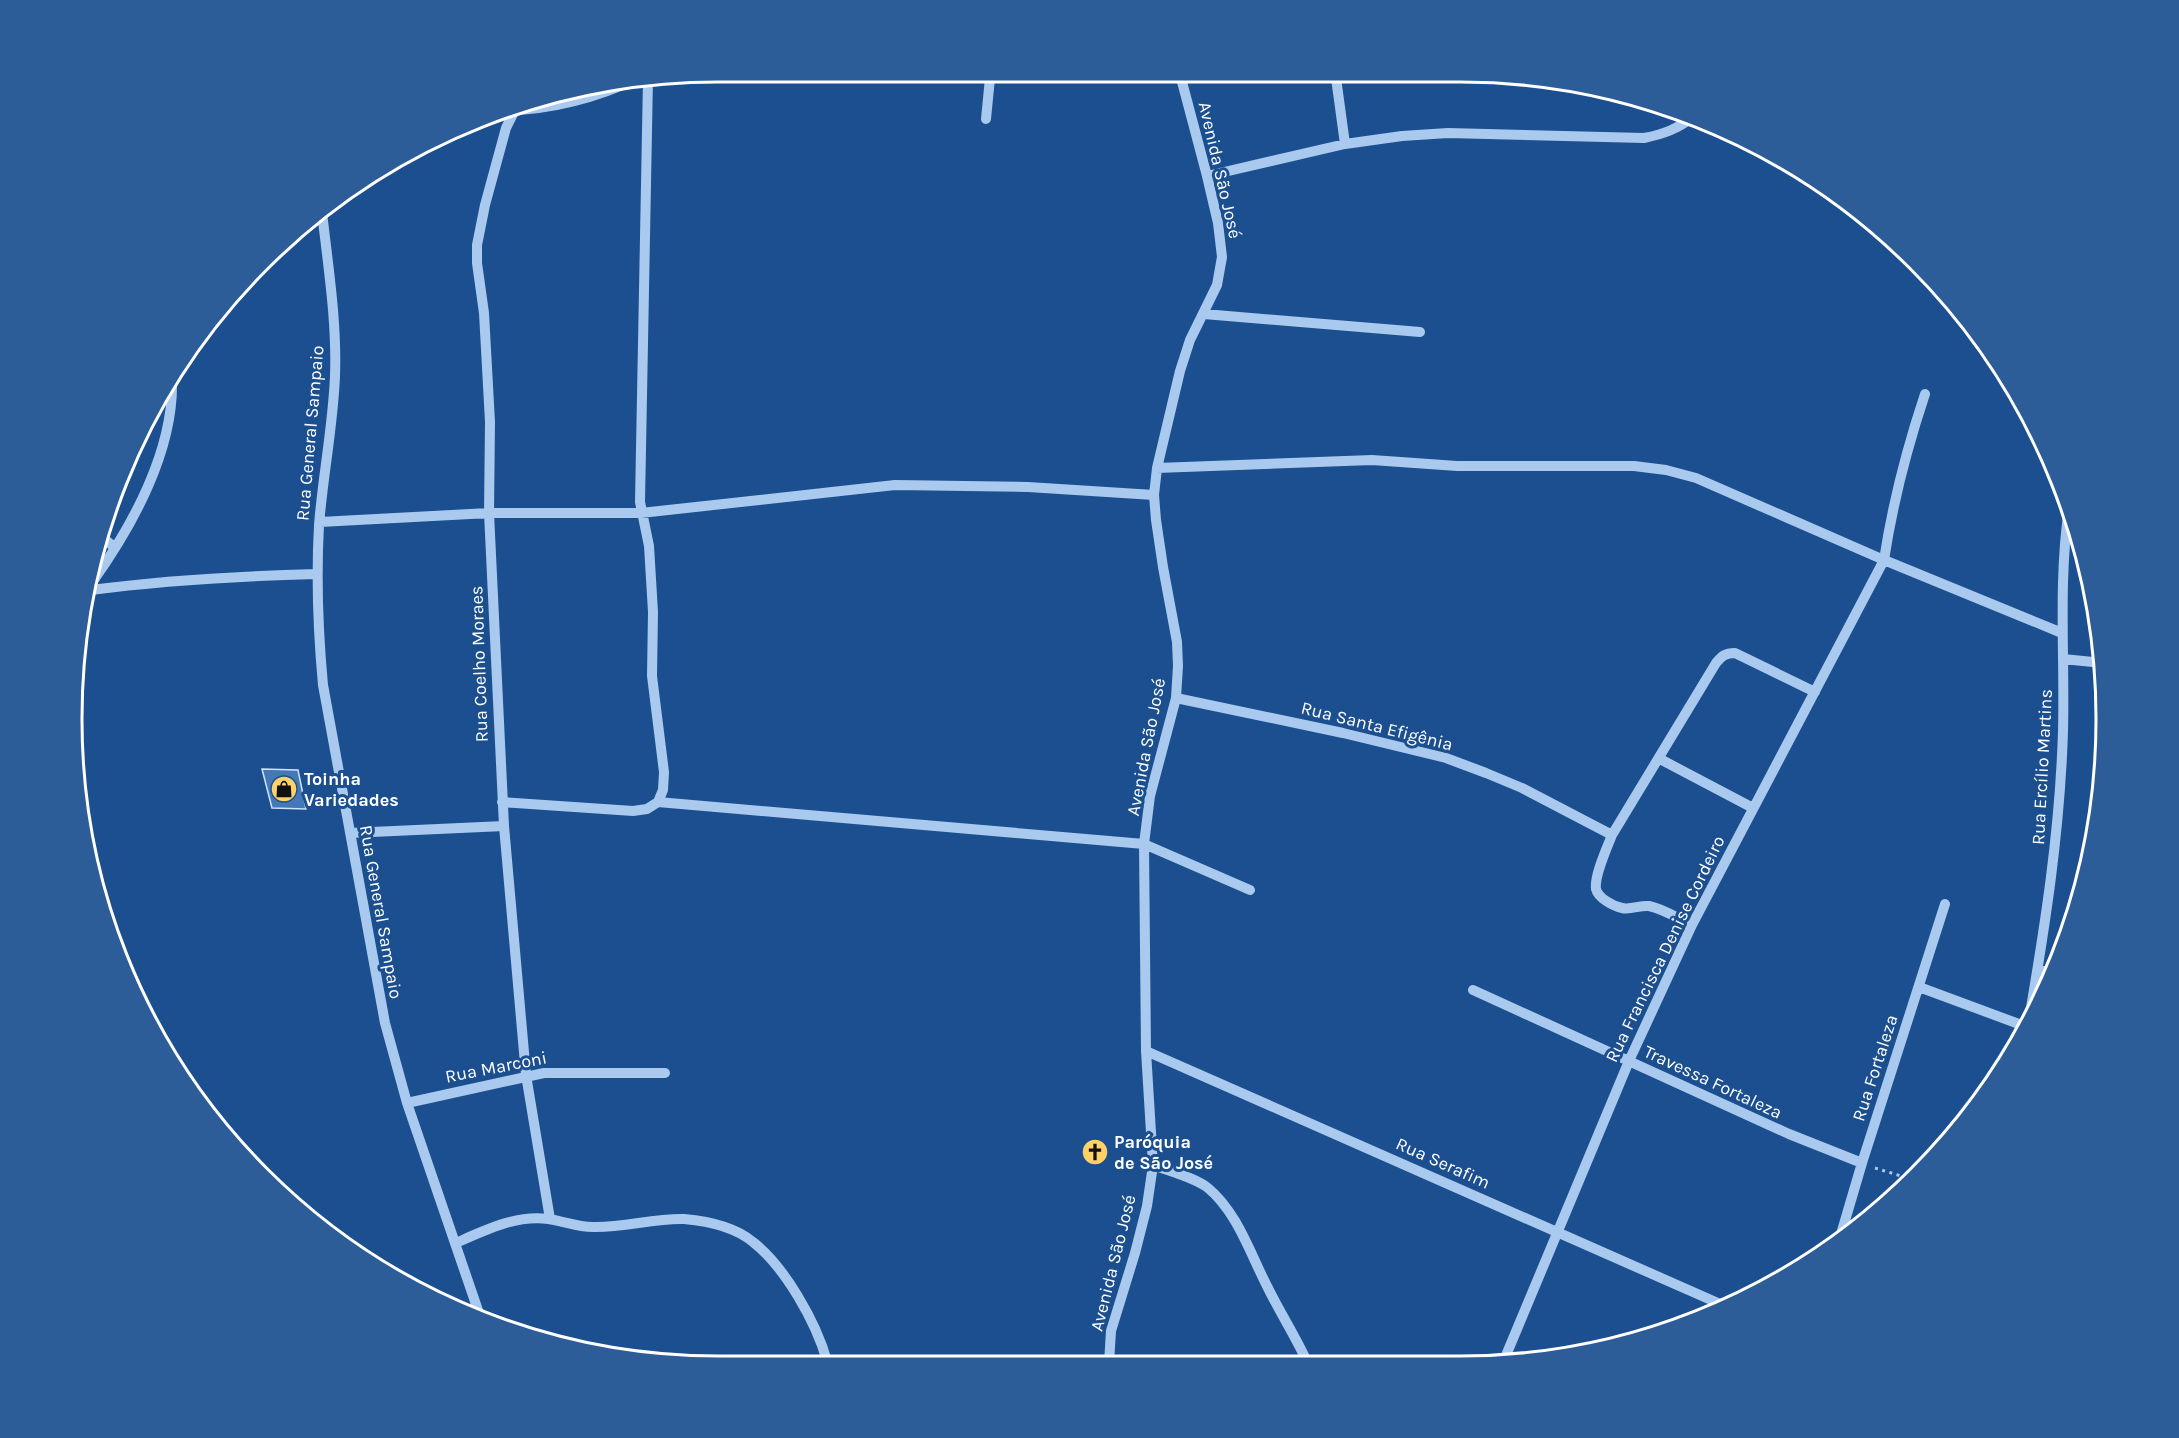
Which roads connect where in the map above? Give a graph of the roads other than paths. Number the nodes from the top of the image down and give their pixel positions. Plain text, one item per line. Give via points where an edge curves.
1 (990, 83) edge
2 (1182, 83) edge
3 (1337, 83) edge
4 (648, 87) edge
5 (508, 118) edge
6 (986, 119) dead end
7 (1684, 123) edge
8 (1345, 144) junction
9 (1208, 177) junction
10 (323, 221) edge
11 (1204, 314) junction
12 (1420, 332) dead end
13 (172, 394) edge
14 (1925, 394) dead end
15 (1157, 468) junction
16 (1154, 495) junction
17 (489, 513) junction
18 (641, 513) junction
19 (320, 522) junction
20 (2067, 528) edge
21 (108, 542) edge
22 (114, 548) junction
23 (1884, 560) junction
24 (101, 569) edge
25 (316, 574) junction
26 (96, 589) edge
27 (2062, 633) junction
28 (2063, 659) junction
29 (2094, 662) edge
30 (1815, 692) junction
31 (1176, 698) junction
32 (1660, 759) junction
33 (502, 802) junction
34 (658, 802) junction
35 (1753, 808) junction
36 (504, 826) junction
37 (350, 833) junction
38 (1612, 835) junction
39 (1144, 844) junction
40 (1250, 890) dead end
41 (1945, 904) dead end
42 (1692, 925) junction
43 (2038, 970) junction
44 (2044, 971) edge
45 (1919, 987) junction
46 (1473, 990) dead end
47 (2033, 996) edge
48 (2019, 1023) edge
49 (1146, 1050) junction
50 (1629, 1061) junction
51 (665, 1073) dead end
52 (526, 1075) junction
53 (407, 1103) junction
54 (1862, 1163) junction
55 (1153, 1165) junction
56 (550, 1219) junction
57 (1843, 1227) edge
58 (1558, 1231) junction
59 (456, 1243) junction
60 (1717, 1301) edge
61 (477, 1308) edge
62 (1507, 1354) edge
63 (825, 1355) edge
64 (1110, 1355) edge
65 (1304, 1355) edge

1 - 6 street
2 - 9 street, Avenida São José
3 - 8 street
4 - 18 street
5 - 17 street, Rua Coelho Moraes via 477,245 490,422
7 - 8 street via 1662,135 1644,138 1448,133
8 - 9 street
9 - 11 street, Avenida São José via 1222,257 1218,285
10 - 19 street, Rua General Sampaio via 334,308 335,375
11 - 12 street
11 - 15 street, Avenida São José via 1180,371
13 - 22 street via 162,450 145,494
14 - 23 street, Rua Francisca Denise Cordeiro via 1899,475
15 - 16 street, Avenida São José
15 - 23 street via 1372,460 1457,466 1622,466 1666,470 1696,478
16 - 18 street via 1028,487 895,485
16 - 31 street, Avenida São José via 1177,642
17 - 18 street
17 - 19 street
17 - 33 street, Rua Coelho Moraes
18 - 34 street via 650,546 652,676 664,772
19 - 25 street, Rua General Sampaio
20 - 27 street, Rua Ercílio Martins
21 - 22 street
22 - 24 street
23 - 27 street
23 - 30 street, Rua Francisca Denise Cordeiro
25 - 26 street via 210,578
25 - 37 street, Rua General Sampaio via 322,685
27 - 28 street, Rua Ercílio Martins
28 - 29 street
28 - 43 street, Rua Ercílio Martins via 2059,818
30 - 32 street via 1735,652 1728,653 1716,663
30 - 35 street, Rua Francisca Denise Cordeiro
31 - 38 street, Rua Santa Efigênia via 1446,758 1486,773
31 - 39 street, Avenida São José via 1150,796
32 - 35 street
32 - 38 street
33 - 34 street via 633,811
33 - 36 street, Rua Coelho Moraes
34 - 39 street
35 - 42 street, Rua Francisca Denise Cordeiro
36 - 37 street
36 - 52 street, Rua Coelho Moraes
37 - 53 street, Rua General Sampaio via 385,1023
38 - 42 street via 1597,881 1600,896 1620,908 1656,908
39 - 40 street
39 - 49 street, Avenida São José
41 - 45 street, Rua Fortaleza
42 - 50 street, Rua Francisca Denise Cordeiro
43 - 44 street
43 - 47 street, Rua Ercílio Martins
45 - 48 street
45 - 54 street, Rua Fortaleza
46 - 50 street, Travessa Fortaleza
49 - 55 street, Avenida São José
49 - 58 street, Rua Serafim
50 - 54 street, Travessa Fortaleza
50 - 58 street, Rua Francisca Denise Cordeiro
51 - 52 street, Rua Marconi
52 - 53 street, Rua Marconi
52 - 56 street, Rua Coelho Moraes
53 - 59 street, Rua General Sampaio
54 - 57 street, Rua Fortaleza
55 - 64 street, Avenida São José via 1147,1206 1111,1331
55 - 65 street via 1206,1186 1221,1200
56 - 59 street via 501,1224
56 - 63 street via 595,1227 683,1219 726,1227 752,1241 772,1260 813,1326
58 - 60 street, Rua Serafim
58 - 62 street, Rua Francisca Denise Cordeiro
59 - 61 street, Rua General Sampaio

